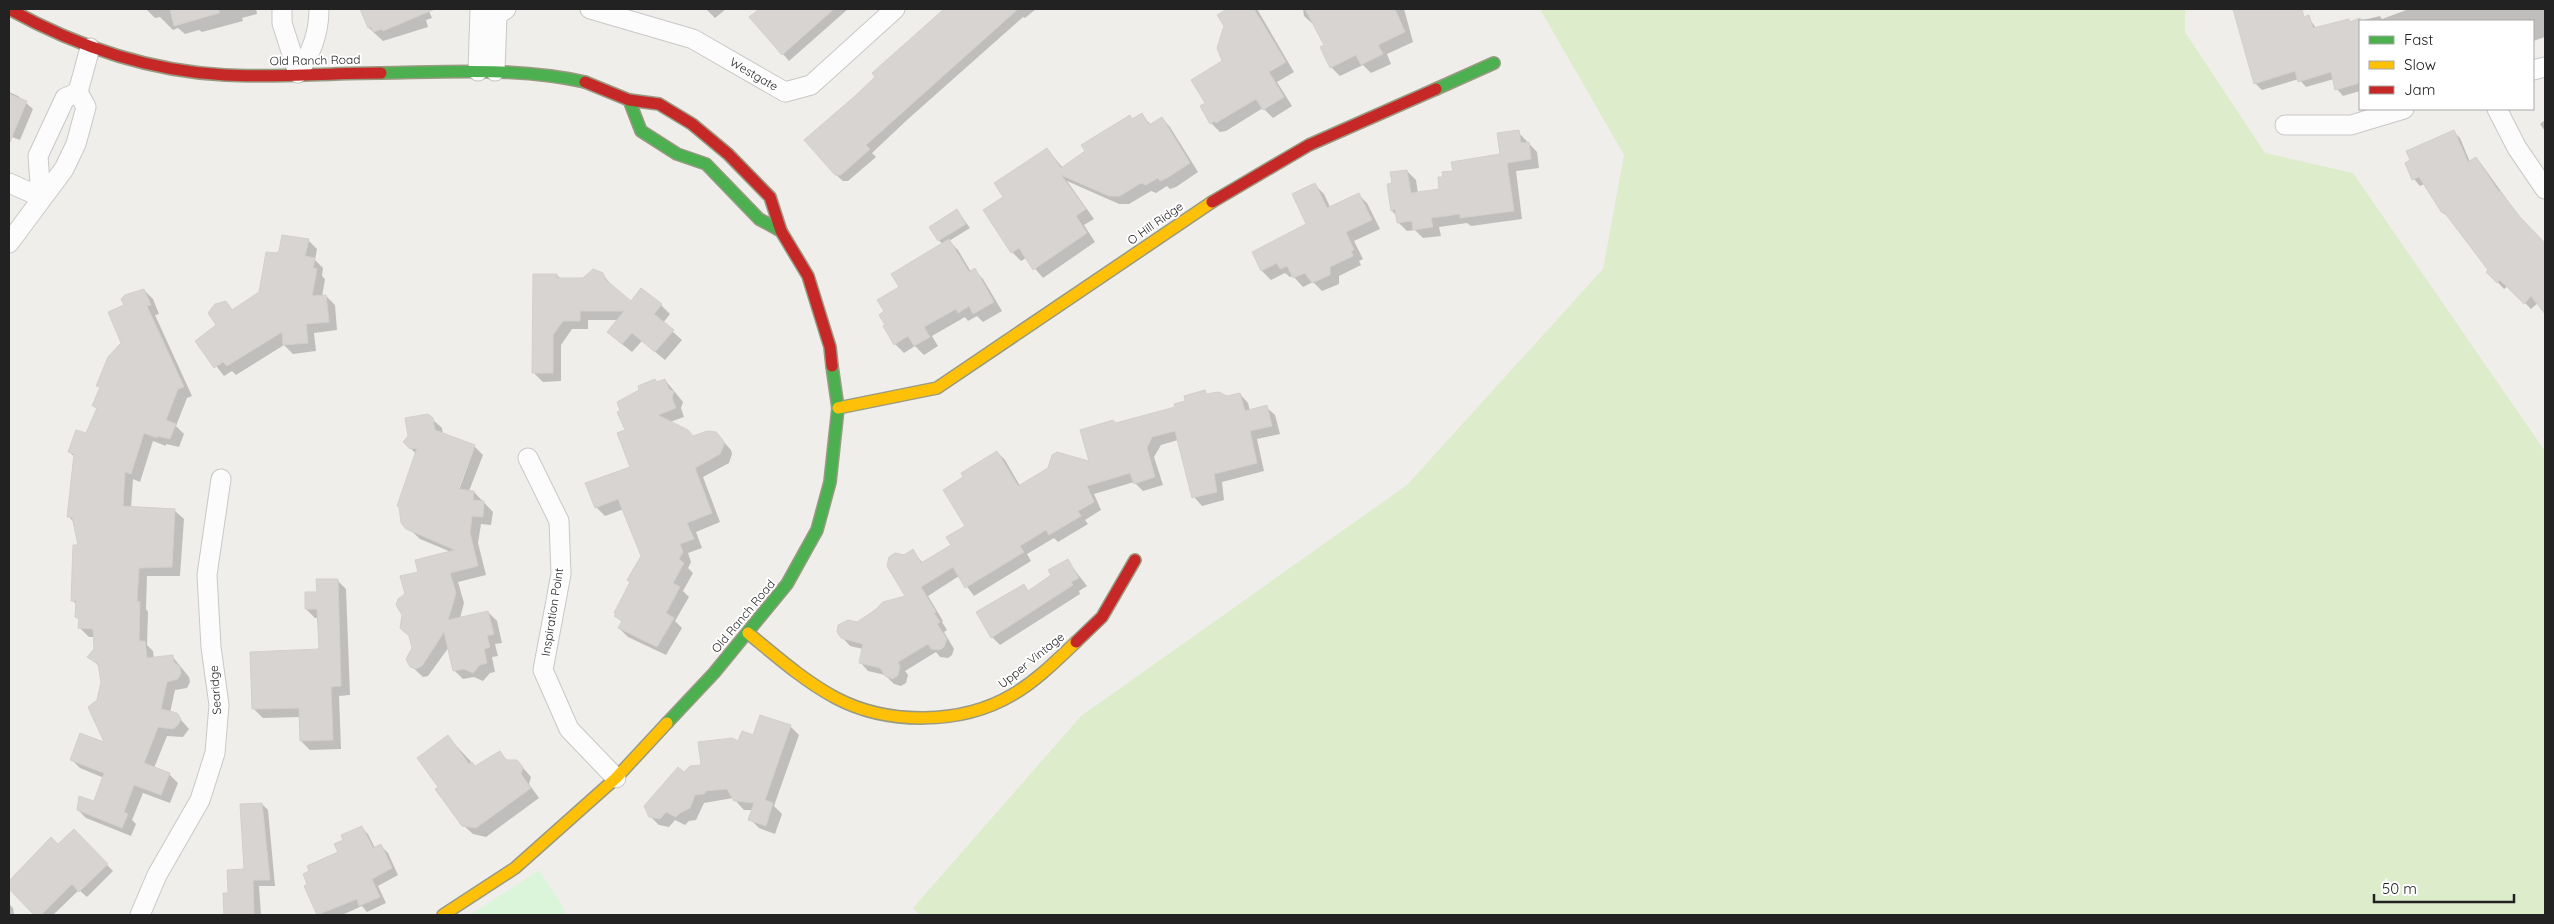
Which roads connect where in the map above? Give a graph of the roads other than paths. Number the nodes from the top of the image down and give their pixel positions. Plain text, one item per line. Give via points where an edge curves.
1 (9, 9) edge
2 (282, 9) edge
3 (319, 9) edge
4 (480, 9) edge
5 (506, 9) edge
6 (590, 9) edge
7 (895, 9) edge
8 (623, 13) edge
9 (90, 48) junction
10 (1494, 63) dead end
11 (487, 71) junction
12 (298, 73) junction
13 (78, 92) junction
14 (629, 100) junction
15 (2401, 110) edge
16 (2498, 110) edge
17 (2286, 125) dead end
18 (9, 183) edge
19 (2545, 189) edge
20 (41, 197) junction
21 (781, 231) junction
22 (9, 243) edge
23 (838, 408) junction
24 (528, 458) dead end
25 (221, 480) dead end
26 (1135, 560) dead end
27 (748, 633) junction
28 (616, 778) junction
29 (140, 915) edge
30 (443, 915) edge

1 - 9 street, Old Ranch Road
2 - 12 street via 282,23
3 - 12 street via 311,53
4 - 11 street
5 - 11 street via 497,15
6 - 8 street, Westgate
7 - 8 street, Westgate via 812,84 785,92 693,38
9 - 12 street, Old Ranch Road via 160,67 225,75
9 - 13 street
10 - 23 street, O Hill Ridge via 1309,145 1198,210 937,388
11 - 12 street, Old Ranch Road
11 - 14 street, Old Ranch Road via 549,74 596,85
13 - 20 street via 86,107 76,144 64,169
13 - 20 street via 65,98 38,156
14 - 21 street via 641,131 677,154 706,164 759,219
14 - 21 street, Old Ranch Road via 659,104 692,124 728,154 770,197
15 - 17 street via 2351,126
16 - 19 street via 2517,148
18 - 20 street
20 - 22 street
21 - 23 street, Old Ranch Road via 808,276 830,348
23 - 27 street, Old Ranch Road via 830,482 817,530 787,584
24 - 28 street, Inspiration Point via 559,521 561,574 543,670 568,729
25 - 29 street, Searidge via 207,575 218,705 214,753 200,800 157,875
26 - 27 street, Upper Vintage via 1105,614 1063,655 1006,699 965,712 900,717 868,712 829,694
27 - 28 street, Old Ranch Road
28 - 30 street, Old Ranch Road via 516,868

